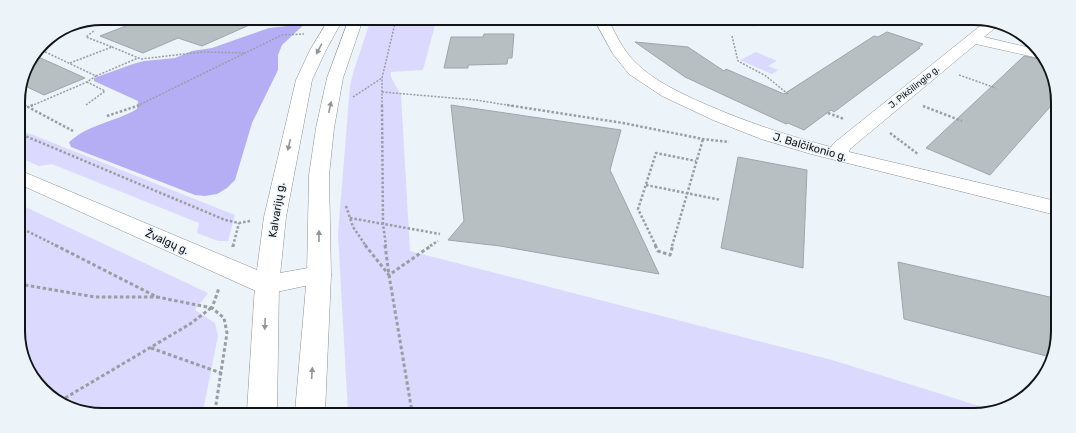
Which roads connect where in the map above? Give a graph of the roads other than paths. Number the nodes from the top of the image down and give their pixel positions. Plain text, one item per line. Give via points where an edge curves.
1 (333, 25) edge
2 (354, 25) edge
3 (597, 25) edge
4 (989, 26) edge
5 (973, 39) junction
6 (1034, 53) edge
7 (335, 78) junction
8 (304, 80) junction
9 (839, 155) junction
10 (25, 179) edge
11 (1051, 207) edge
12 (319, 275) junction
13 (267, 285) junction
14 (262, 408) edge
15 (310, 408) edge

1 -> 8 main road, Kalvarijų g.
2 - 7 main road
3 - 9 main road, J. Balčikonio g. via 628,64 661,89 749,129
4 - 5 main road, J. Pikčilingio g.
5 - 6 main road
5 - 9 main road, J. Pikčilingio g. via 841,147
7 - 8 main road
12 -> 7 main road via 319,175
8 -> 13 main road, Kalvarijų g. via 275,216
9 - 11 main road, J. Balčikonio g.
10 - 13 main road, Žvalgų g.
12 - 13 main road
15 -> 12 main road
13 -> 14 main road, Kalvarijų g.

